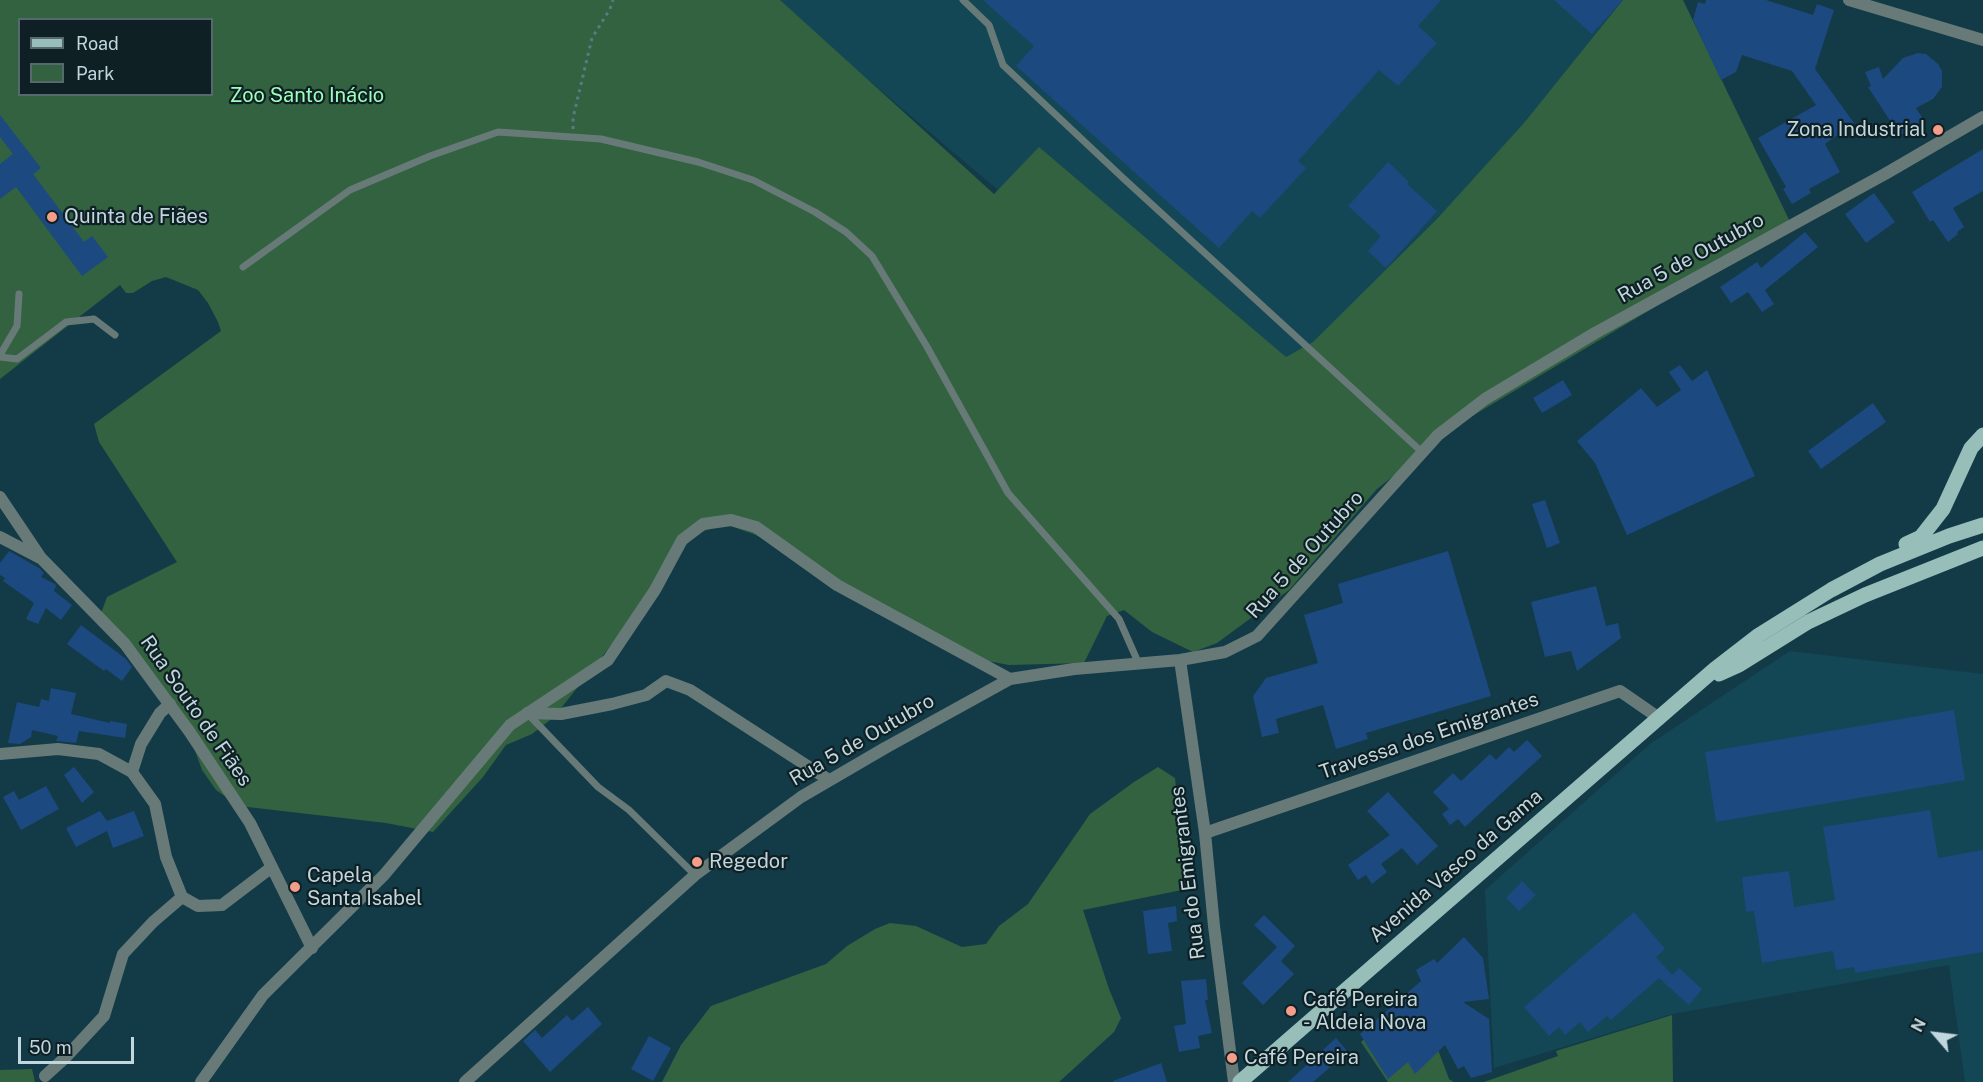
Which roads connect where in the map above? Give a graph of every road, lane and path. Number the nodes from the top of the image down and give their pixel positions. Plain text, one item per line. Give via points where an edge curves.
1 (613, 0) edge
2 (963, 0) edge
3 (1849, 0) edge
4 (1983, 40) edge
5 (1983, 117) edge
6 (572, 136) junction
7 (243, 267) dead end
8 (19, 294) dead end
9 (115, 335) dead end
10 (0, 356) edge
11 (1983, 435) edge
12 (1423, 453) junction
13 (0, 496) edge
14 (1983, 525) edge
15 (0, 537) edge
16 (1983, 539) edge
17 (1983, 548) edge
18 (42, 559) junction
19 (1920, 572) junction
20 (1760, 635) junction
21 (1180, 660) junction
22 (1138, 662) junction
23 (1011, 679) junction
24 (1700, 683) junction
25 (170, 704) junction
26 (527, 714) junction
27 (1659, 718) junction
28 (0, 754) edge
29 (132, 772) junction
30 (829, 780) junction
31 (1205, 833) junction
32 (272, 867) junction
33 (695, 875) junction
34 (182, 897) junction
35 (312, 948) junction
36 (45, 1076) dead end
37 (201, 1082) edge
38 (465, 1082) edge
39 (1234, 1082) edge
40 (1240, 1082) edge

1 - 6 path via 592,38
2 - 12 lane via 989,25 1003,66
3 - 4 street
5 - 12 street, Rua 5 de Outubro via 1485,399 1438,435
6 - 7 lane via 498,132 430,156 350,190
6 - 22 lane via 688,159 753,180 815,212 846,232 872,256 1008,493 1119,619
8 - 10 lane via 17,326
9 - 10 lane via 94,319 66,322 17,359
11 - 20 main road via 1971,448 1943,509 1921,537 1806,594
12 - 21 street, Rua 5 de Outubro via 1257,636 1225,652
13 - 18 street
14 - 20 main road, Avenida Vasco da Gama via 1880,564
15 - 18 street, Rua Souto de Fiães
16 - 19 main road via 1956,548
17 - 19 main road
18 - 25 street, Rua Souto de Fiães via 125,644
19 - 24 main road, Avenida Vasco da Gama via 1809,622 1739,665
20 - 24 main road, Avenida Vasco da Gama
21 - 22 street, Rua 5 de Outubro
21 - 31 street, Rua do Emigrantes
22 - 23 street, Rua 5 de Outubro
23 - 26 street via 837,585 756,526 731,520 703,524 682,540 655,590 608,660
23 - 30 street, Rua 5 de Outubro
24 - 27 main road, Avenida Vasco da Gama
25 - 29 street via 141,744
25 - 32 street, Rua Souto de Fiães via 250,823
26 - 30 street via 561,714 612,704 646,695 666,681 690,690
26 - 33 lane via 598,787 629,810
26 - 35 street via 510,725 384,875
27 - 31 street, Travessa dos Emigrantes via 1620,691
27 - 40 main road, Avenida Vasco da Gama
28 - 29 street via 58,749 99,754
29 - 34 street via 155,804 166,857
30 - 33 street, Rua 5 de Outubro
31 - 39 street, Rua do Emigrantes
32 - 34 street via 222,905 198,906
32 - 35 street, Rua Souto de Fiães
33 - 38 street, Rua 5 de Outubro
34 - 36 street via 123,954 104,1016
35 - 37 street via 263,995

